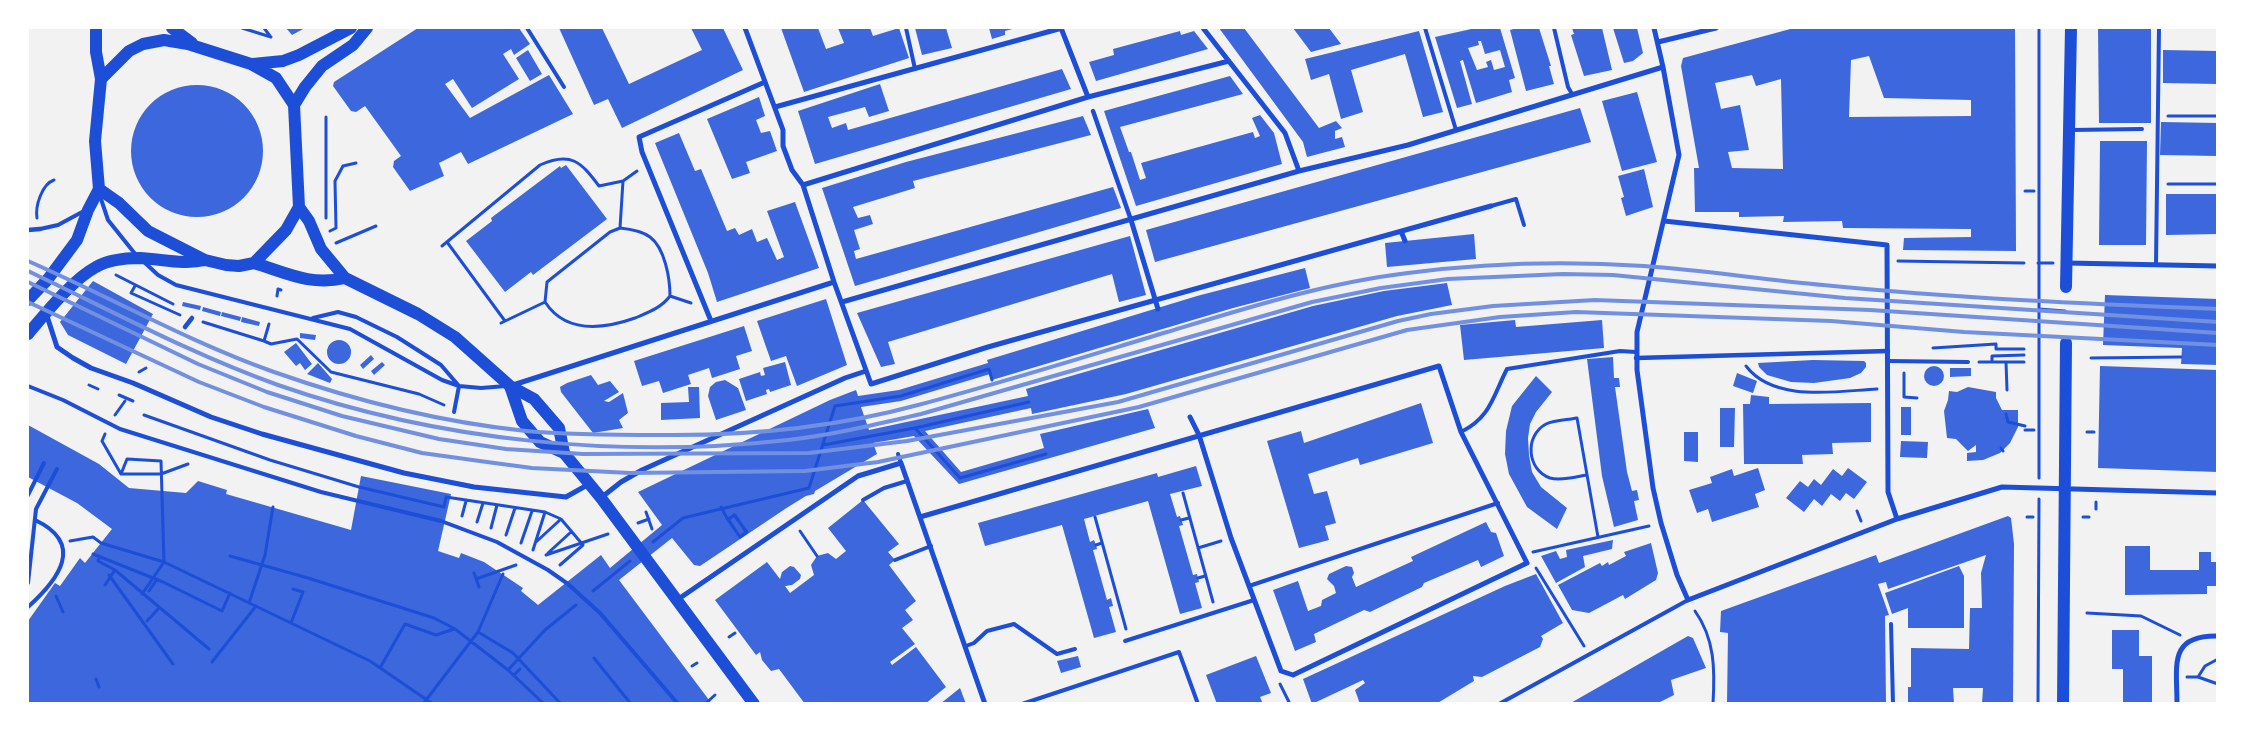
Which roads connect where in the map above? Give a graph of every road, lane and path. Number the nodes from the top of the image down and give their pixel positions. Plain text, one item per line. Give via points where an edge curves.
1 (96, 28) edge
2 (172, 28) edge
3 (242, 28) edge
4 (264, 28) edge
5 (351, 28) edge
6 (367, 28) edge
7 (527, 28) edge
8 (744, 28) edge
9 (906, 28) edge
10 (1061, 28) edge
11 (1203, 28) edge
12 (1425, 28) edge
13 (1554, 28) edge
14 (1654, 28) edge
15 (1716, 28) edge
16 (2039, 28) edge
17 (2071, 28) edge
18 (2159, 28) edge
19 (1658, 42) junction
20 (201, 48) junction
21 (1229, 61) junction
22 (251, 64) junction
23 (1664, 66) junction
24 (915, 70) junction
25 (101, 79) junction
26 (765, 82) junction
27 (564, 87) dead end
28 (1572, 94) junction
29 (1088, 97) junction
30 (294, 105) junction
31 (775, 107) junction
32 (1094, 111) dead end
33 (2158, 116) junction
34 (2218, 116) edge
35 (326, 117) dead end
36 (2142, 129) dead end
37 (1456, 130) junction
38 (2071, 130) junction
39 (356, 163) dead end
40 (648, 166) junction
41 (1299, 172) junction
42 (54, 180) dead end
43 (623, 181) junction
44 (2158, 184) junction
45 (2218, 184) edge
46 (803, 185) junction
47 (98, 189) junction
48 (2024, 191) dead end
49 (2034, 191) dead end
50 (1491, 206) joint
51 (299, 207) junction
52 (88, 210) junction
53 (36, 214) dead end
54 (1131, 220) junction
55 (1664, 221) junction
56 (1524, 225) dead end
57 (376, 226) dead end
58 (620, 228) junction
59 (40, 229) joint
60 (28, 230) edge
61 (1402, 231) junction
62 (1404, 241) dead end
63 (448, 242) junction
64 (329, 246) dead end
65 (442, 246) dead end
66 (139, 258) junction
67 (205, 260) junction
68 (1887, 261) junction
69 (2066, 262) junction
70 (254, 263) junction
71 (2024, 263) dead end
72 (2156, 264) junction
73 (2218, 266) edge
74 (112, 270) dead end
75 (345, 278) junction
76 (473, 278) junction
77 (468, 281) dead end
78 (834, 282) junction
79 (2066, 287) dead end
80 (670, 296) junction
81 (28, 300) edge
82 (1156, 300) junction
83 (545, 302) junction
84 (703, 302) junction
85 (842, 302) junction
86 (173, 304) dead end
87 (1158, 308) dead end
88 (2039, 309) junction
89 (2065, 311) dead end
90 (46, 313) junction
91 (192, 318) dead end
92 (311, 319) junction
93 (506, 320) junction
94 (711, 321) junction
95 (501, 323) dead end
96 (269, 324) dead end
97 (184, 327) dead end
98 (28, 334) edge
99 (2066, 343) dead end
100 (1927, 348) dead end
101 (2024, 349) dead end
102 (1888, 351) junction
103 (1636, 355) junction
104 (2024, 355) dead end
105 (1739, 356) junction
106 (2091, 358) dead end
107 (2181, 358) dead end
108 (1888, 361) junction
109 (1968, 362) dead end
110 (2006, 362) junction
111 (2024, 362) dead end
112 (146, 368) dead end
113 (866, 371) junction
114 (136, 374) dead end
115 (992, 380) dead end
116 (1905, 384) dead end
117 (89, 385) dead end
118 (28, 386) edge
119 (459, 386) junction
120 (510, 386) junction
121 (98, 389) dead end
122 (1888, 389) junction
123 (2006, 390) dead end
124 (119, 395) dead end
125 (1916, 398) dead end
126 (125, 401) dead end
127 (133, 401) dead end
128 (1030, 402) dead end
129 (445, 406) dead end
130 (454, 412) dead end
131 (2006, 414) dead end
132 (144, 415) dead end
133 (1190, 417) dead end
134 (113, 418) dead end
135 (916, 428) dead end
136 (2034, 430) dead end
137 (1461, 432) junction
138 (2087, 432) dead end
139 (2094, 432) dead end
140 (105, 434) dead end
141 (1199, 435) junction
142 (564, 453) junction
143 (898, 454) dead end
144 (1046, 454) dead end
145 (44, 463) dead end
146 (901, 463) junction
147 (188, 464) dead end
148 (57, 469) dead end
149 (122, 474) junction
150 (161, 474) junction
151 (1586, 475) junction
152 (960, 478) dead end
153 (907, 480) junction
154 (590, 484) junction
155 (2038, 487) junction
156 (2066, 488) junction
157 (1183, 493) dead end
158 (2218, 493) edge
159 (28, 494) edge
160 (601, 498) junction
161 (863, 500) dead end
162 (466, 501) junction
163 (2096, 502) dead end
164 (483, 503) junction
165 (1498, 503) junction
166 (497, 505) junction
167 (273, 507) dead end
168 (444, 507) junction
169 (721, 507) junction
170 (515, 508) junction
171 (2096, 509) dead end
172 (532, 511) junction
173 (1857, 511) dead end
174 (443, 512) dead end
175 (545, 512) junction
176 (646, 512) dead end
177 (920, 517) junction
178 (1095, 517) dead end
179 (2027, 517) dead end
180 (2033, 517) dead end
181 (2083, 517) dead end
182 (2089, 517) dead end
183 (683, 518) dead end
184 (1190, 518) junction
185 (561, 519) junction
186 (1897, 519) junction
187 (35, 520) junction
188 (1181, 520) dead end
189 (1861, 521) dead end
190 (1661, 523) junction
191 (459, 526) junction
192 (652, 529) dead end
193 (800, 531) dead end
194 (474, 532) junction
195 (571, 532) junction
196 (744, 535) junction
197 (1598, 537) junction
198 (488, 538) junction
199 (1231, 538) junction
200 (585, 542) dead end
201 (101, 543) dead end
202 (535, 543) junction
203 (1102, 543) junction
204 (503, 545) junction
205 (1096, 545) dead end
206 (931, 546) junction
207 (1198, 548) junction
208 (517, 553) junction
209 (93, 554) dead end
210 (1523, 554) junction
211 (100, 556) junction
212 (230, 556) dead end
213 (817, 556) dead end
214 (540, 558) dead end
215 (528, 559) junction
216 (895, 560) dead end
217 (164, 562) junction
218 (1527, 563) junction
219 (522, 564) dead end
220 (537, 564) junction
221 (115, 570) junction
222 (474, 573) dead end
223 (552, 573) junction
224 (503, 574) dead end
225 (109, 575) dead end
226 (1205, 576) junction
227 (1198, 578) dead end
228 (157, 579) junction
229 (476, 579) junction
230 (28, 583) edge
231 (105, 585) dead end
232 (1249, 586) junction
233 (479, 587) dead end
234 (293, 589) dead end
235 (149, 591) dead end
236 (230, 593) junction
237 (142, 594) junction
238 (56, 596) dead end
239 (676, 600) junction
240 (1118, 600) junction
241 (1254, 600) junction
242 (1688, 600) junction
243 (1112, 602) dead end
244 (249, 603) junction
245 (256, 606) junction
246 (28, 608) edge
247 (158, 608) junction
248 (1696, 611) dead end
249 (63, 612) dead end
250 (1216, 612) junction
251 (2088, 613) dead end
252 (147, 621) dead end
253 (291, 623) junction
254 (1891, 624) dead end
255 (455, 629) junction
256 (478, 632) junction
257 (735, 633) dead end
258 (2218, 636) edge
259 (730, 637) dead end
260 (1130, 639) junction
261 (1125, 641) dead end
262 (2183, 644) junction
263 (966, 646) junction
264 (209, 649) dead end
265 (1075, 649) dead end
266 (1589, 653) junction
267 (594, 658) dead end
268 (2218, 659) edge
269 (212, 662) dead end
270 (697, 663) dead end
271 (173, 664) dead end
272 (692, 666) dead end
273 (380, 668) junction
274 (520, 669) dead end
275 (514, 675) junction
276 (2177, 677) junction
277 (2198, 677) junction
278 (96, 679) dead end
279 (1278, 680) dead end
280 (2218, 684) edge
281 (99, 686) dead end
282 (714, 696) dead end
283 (426, 699) junction
284 (423, 704) edge
285 (433, 704) edge
286 (544, 704) edge
287 (561, 704) edge
288 (631, 704) edge
289 (678, 704) edge
290 (705, 704) edge
291 (754, 704) edge
292 (985, 704) edge
293 (1022, 704) edge
294 (1198, 704) edge
295 (1290, 704) edge
296 (1499, 704) edge
297 (1714, 704) edge
298 (1893, 704) edge
299 (2038, 704) edge
300 (2063, 704) edge
301 (2177, 704) edge

1 - 25 main road
2 - 20 main road
3 - 4 path via 271,37
5 - 22 main road via 298,55 275,62
6 - 30 main road via 353,45 318,70
7 - 27 lane
8 - 26 street
9 - 24 lane
10 - 24 street
10 - 29 street
11 - 21 street
12 - 37 lane
13 - 28 lane
14 - 19 street
15 - 19 street
16 - 88 path
17 - 38 main road
18 - 33 lane
19 - 23 street
20 - 22 main road
20 - 25 main road via 164,40 143,44 129,51
21 - 29 street
21 - 41 street via 1284,133
22 - 30 main road via 276,78
23 - 28 street
23 - 55 street via 1679,155
24 - 31 street
25 - 47 main road via 95,141
26 - 31 street
26 - 40 street via 639,137
28 - 37 street
29 - 46 street
30 - 51 main road
31 - 46 street via 783,130 783,146 792,170
32 - 54 street
33 - 34 path
33 - 44 lane
35 - 39 path via 324,183 330,231 336,228 335,181 343,166
36 - 38 lane
37 - 41 street
38 - 69 main road
40 - 43 path
40 - 84 street
41 - 54 street
42 - 53 path via 47,184
43 - 58 path
43 - 63 path via 599,186 584,165 569,159 552,160 540,165
44 - 45 path
44 - 72 lane
46 - 78 street
47 - 52 main road
47 - 66 lane via 108,220
47 - 67 main road via 148,230
48 - 49 path
50 - 56 lane via 1516,199
50 - 61 street
51 - 70 main road via 286,230
51 - 75 main road via 309,220 321,250
52 - 59 lane
52 - 81 main road via 77,240
54 - 82 street
54 - 85 street
55 - 68 street via 1887,245
55 - 103 street via 1637,332
57 - 64 path
58 - 80 path via 642,232 655,242 669,279
58 - 83 path via 553,275 545,289
59 - 60 street
61 - 62 street
61 - 82 street
63 - 65 path
63 - 76 path
66 - 67 main road
66 - 90 main road via 95,267
66 - 92 lane via 176,285
67 - 70 main road via 239,266
68 - 71 path
68 - 102 street
69 - 72 street
69 - 79 main road
70 - 75 main road via 314,281
72 - 73 street
74 - 86 path via 119,278
75 - 120 main road via 418,314 455,338
76 - 77 path
76 - 93 path
78 - 85 street
78 - 94 street
80 - 83 path via 650,312 620,323 590,328 562,319
80 - 84 path via 691,304
82 - 87 street
82 - 113 street via 871,384
83 - 93 path
84 - 94 street
85 - 113 street
88 - 89 path
88 - 155 path
90 - 98 main road
90 - 154 street via 57,347 73,358 211,417 262,434 404,473 474,488 566,497
91 - 97 street
92 - 119 lane via 350,329 442,380
92 - 119 lane via 338,312 356,317 397,337 441,365
93 - 95 path
94 - 120 street
96 - 129 path via 264,341 272,344 296,339 331,372 420,394
99 - 156 main road
100 - 101 path via 1996,344 1996,349
102 - 105 street
102 - 108 street
103 - 105 street
103 - 137 lane via 1620,351 1507,369 1496,397 1483,416 1474,426
103 - 190 street via 1646,444
104 - 110 path via 1992,356 1992,362
105 - 122 path via 1754,376 1777,386 1809,392
106 - 107 path
108 - 109 lane
108 - 122 street
110 - 111 path
110 - 123 path
112 - 114 path
113 - 160 street via 642,470
115 - 169 path via 989,369 901,396 835,406 809,488
116 - 125 path via 1904,397
117 - 121 path
118 - 191 lane via 120,429 321,492
119 - 120 lane
119 - 130 lane
120 - 142 main road via 534,399 559,428
120 - 142 main road via 522,422 540,442
122 - 186 street via 1888,492
124 - 127 path
126 - 134 path
128 - 135 path
131 - 136 path via 2008,422
132 - 168 path via 270,460
133 - 141 street
137 - 141 street via 1439,366
137 - 165 street
138 - 139 path
140 - 149 path via 102,441
141 - 177 street
141 - 199 street
142 - 154 main road
143 - 146 lane
144 - 152 path
145 - 159 lane
146 - 153 street
146 - 239 street via 858,476
147 - 150 path
148 - 187 lane via 38,502
149 - 150 path
149 - 150 path via 126,459 161,461
150 - 217 path
151 - 151 path via 1553,479 1540,472 1531,451 1540,429 1554,422 1577,418
151 - 197 path
153 - 161 lane
153 - 177 street
154 - 160 main road
155 - 156 street
155 - 186 street via 2008,486 1988,490
155 - 299 path
156 - 158 street
156 - 300 main road
157 - 184 path
160 - 239 main road
162 - 164 path
162 - 168 path via 446,497
162 - 191 path
163 - 171 path
164 - 166 path
164 - 194 path
165 - 210 street
165 - 232 lane
166 - 170 path
166 - 198 path
167 - 244 path via 264,555
168 - 174 path
169 - 183 path
169 - 196 path
170 - 172 path
170 - 204 path
172 - 175 path
172 - 208 path
173 - 189 path
175 - 185 path
175 - 202 path
176 - 192 path
177 - 206 street
178 - 203 path
179 - 180 path
181 - 182 path
184 - 188 path
184 - 207 path
185 - 195 path
185 - 202 path
186 - 242 street
187 - 230 lane
187 - 246 lane via 59,536 64,547 63,561 43,593
190 - 197 path
190 - 242 street
191 - 194 lane
193 - 213 path
194 - 198 lane
195 - 220 path
195 - 223 path via 583,544
196 - 196 path via 728,520 734,515
197 - 210 path
198 - 204 lane
199 - 207 path
199 - 232 street
200 - 214 path
201 - 217 path
202 - 215 path
203 - 205 path
203 - 240 path
204 - 208 lane
206 - 216 lane
206 - 263 street
207 - 226 path
208 - 215 lane
209 - 211 path
210 - 218 street
211 - 221 path via 98,561
211 - 228 path
212 - 255 path via 434,618
215 - 220 lane
217 - 236 path
217 - 237 path
218 - 241 street via 1293,675 1281,671
218 - 266 path via 1536,568
219 - 229 path
220 - 223 lane
221 - 231 path
221 - 237 path
222 - 229 path
223 - 289 lane via 600,613
224 - 256 path
225 - 271 path
226 - 227 path
226 - 250 path
228 - 235 path
228 - 236 path via 222,611
229 - 233 path
232 - 241 street
234 - 253 path via 303,592
236 - 244 path
237 - 247 path
238 - 249 path
239 - 291 main road
240 - 243 path
240 - 260 path
241 - 250 lane
242 - 266 lane
244 - 245 path
245 - 253 path
245 - 269 path
247 - 252 path
247 - 264 path
248 - 297 path via 1705,624 1716,665
250 - 260 lane
251 - 262 path via 2142,616 2180,636
253 - 273 path
254 - 298 lane
255 - 273 path via 436,636 405,624
255 - 275 path
256 - 283 path
256 - 287 path via 513,653
257 - 259 path
258 - 262 street via 2202,636
260 - 261 lane
262 - 276 street via 2177,654
263 - 265 lane via 974,644 987,631 1014,624 1057,654
263 - 292 street
266 - 296 lane
267 - 288 path
268 - 277 path via 2205,666
270 - 272 path
273 - 283 path
274 - 275 path
275 - 286 path
276 - 277 path
276 - 301 street
277 - 280 path
278 - 281 path
279 - 295 path
282 - 290 path
283 - 284 path
283 - 285 path
293 - 294 lane via 1179,652

